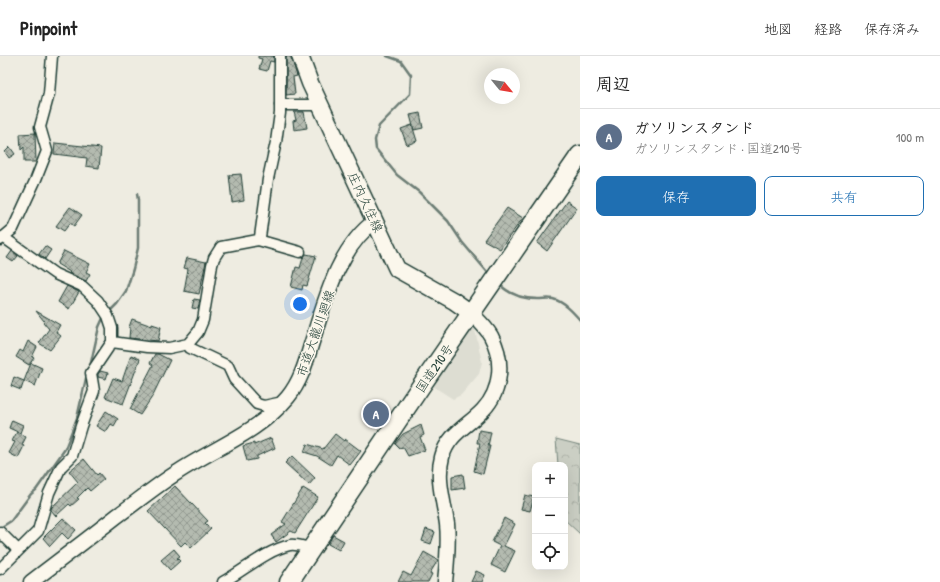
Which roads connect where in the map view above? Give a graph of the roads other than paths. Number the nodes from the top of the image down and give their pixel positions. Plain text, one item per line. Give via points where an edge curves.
1 (52, 56) edge
2 (280, 56) edge
3 (300, 56) edge
4 (280, 105) junction
5 (320, 105) junction
6 (580, 155) edge
7 (375, 221) junction
8 (2, 239) edge
9 (258, 240) junction
10 (300, 252) dead end
11 (471, 313) junction
12 (112, 342) junction
13 (188, 344) junction
14 (283, 402) junction
15 (0, 532) edge
16 (312, 548) junction
17 (18, 550) junction
18 (0, 569) edge
19 (31, 582) edge
20 (223, 582) edge
21 (289, 582) edge
22 (445, 582) edge

1 - 8 street via 49,94 40,127 47,151 14,229
2 - 4 street
3 - 5 main road, 庄内久住線
4 - 5 street
4 - 9 street via 276,142
5 - 7 main road, 庄内久住線
6 - 11 highway, 国道210号
7 - 11 main road, 庄内久住線 via 397,269
7 - 14 street, 市道大龍川廻線 via 359,234 335,275 304,368
8 - 12 street via 55,274 82,286 98,301 108,316 112,328
9 - 10 street
9 - 13 street via 221,247 212,265 203,320 198,332
11 - 16 highway, 国道210号
11 - 22 street via 482,324 495,345 499,364 498,379 496,390 488,404 456,433 442,457 439,477 448,539
12 - 13 street via 169,348
12 - 17 street via 91,373 94,391 72,456 61,467 49,493 38,531
13 - 14 street via 190,348 228,366 234,379 257,404 264,406
14 - 19 street, 市道大龍川廻線 via 262,423 168,478
15 - 17 street
16 - 20 street via 291,545 280,549
16 - 21 highway, 国道210号
17 - 18 street

